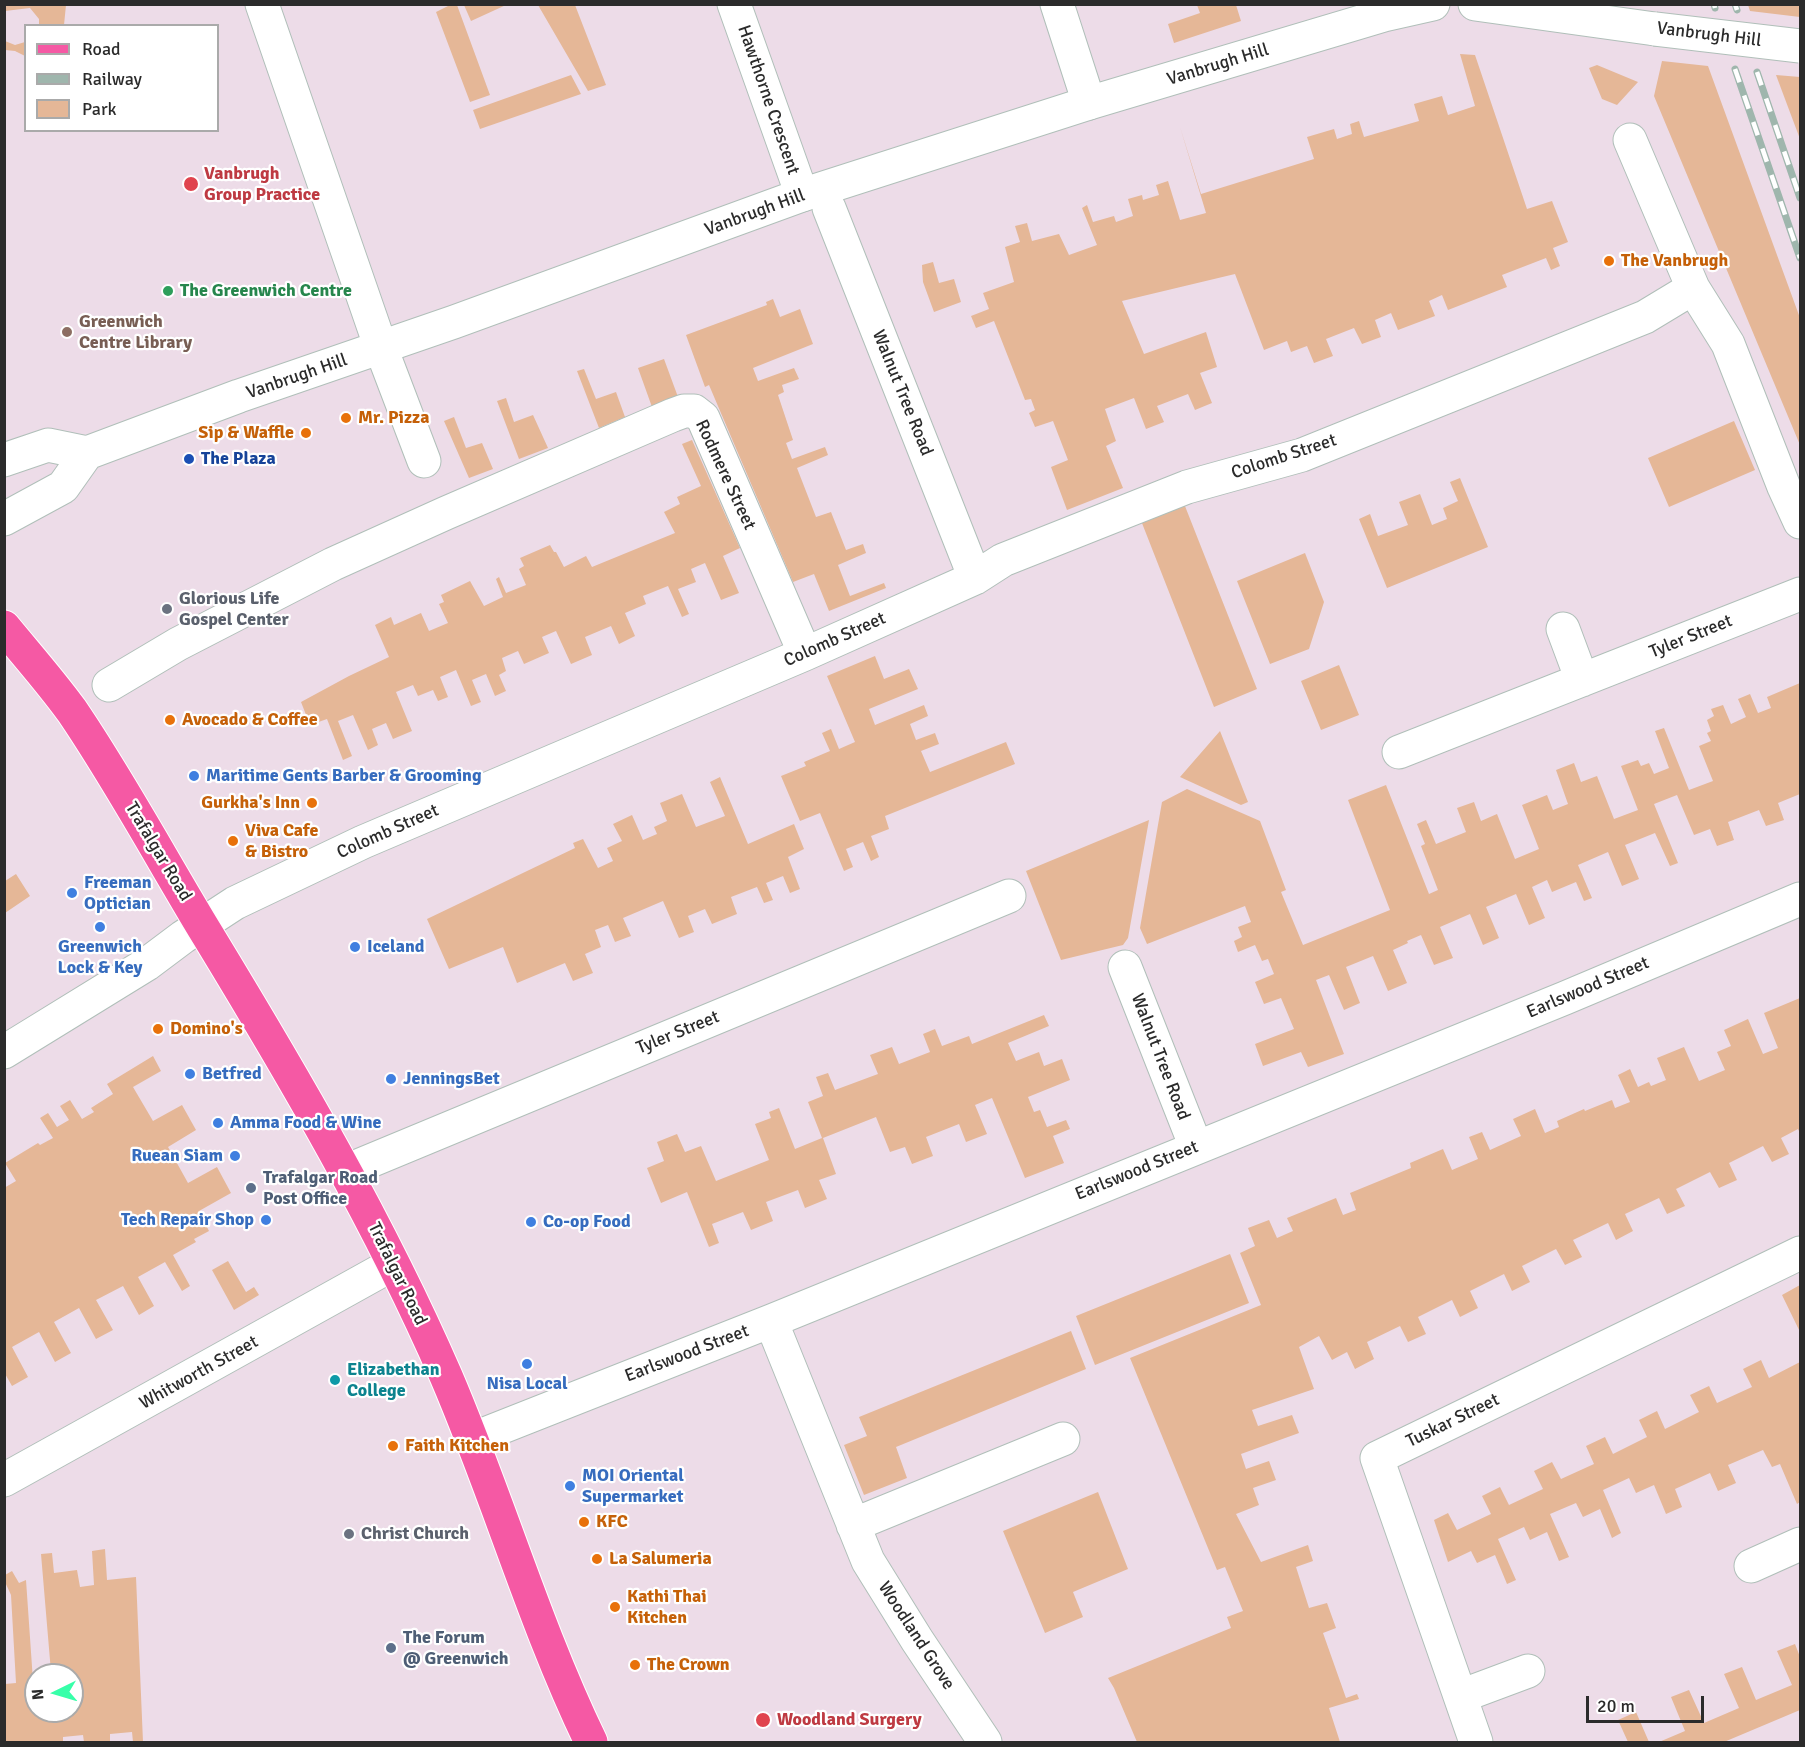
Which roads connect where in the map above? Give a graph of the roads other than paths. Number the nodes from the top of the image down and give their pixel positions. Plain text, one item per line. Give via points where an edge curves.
1 (262, 4) edge
2 (734, 4) edge
3 (1057, 4) edge
4 (1433, 4) edge
5 (1475, 4) edge
6 (1800, 46) edge
7 (1089, 103) junction
8 (1630, 140) dead end
9 (815, 202) junction
10 (1693, 288) junction
11 (381, 348) junction
12 (87, 453) junction
13 (4, 460) edge
14 (424, 461) dead end
15 (4, 519) edge
16 (1800, 522) edge
17 (975, 578) junction
18 (1800, 594) edge
19 (1563, 628) dead end
20 (6, 633) edge
21 (805, 654) junction
22 (1582, 681) junction
23 (108, 685) dead end
24 (1399, 752) dead end
25 (1009, 896) dead end
26 (1800, 898) edge
27 (202, 925) junction
28 (1125, 967) dead end
29 (4, 1053) edge
30 (1196, 1148) junction
31 (346, 1170) junction
32 (1800, 1253) edge
33 (393, 1264) junction
34 (771, 1321) junction
35 (472, 1439) junction
36 (1063, 1439) dead end
37 (4, 1480) edge
38 (853, 1526) junction
39 (1800, 1544) edge
40 (1751, 1566) dead end
41 (1528, 1671) dead end
42 (1461, 1696) junction
43 (591, 1743) edge
44 (985, 1743) edge
45 (1476, 1743) edge

1 - 11 street
2 - 9 street, Hawthorne Crescent
3 - 7 street
4 - 7 street, Vanbrugh Hill
5 - 6 street, Vanbrugh Hill, bridge
7 - 9 street, Vanbrugh Hill
8 - 10 street
9 - 11 street, Vanbrugh Hill
9 - 17 street, Walnut Tree Road
10 - 16 street via 1728,344
10 - 17 street, Colomb Street via 1634,322 1302,455 1187,486 1003,561
11 - 12 street, Vanbrugh Hill
11 - 14 street
12 - 13 street via 48,445
12 - 15 street via 63,487
17 - 21 street, Colomb Street
18 - 22 street, Tyler Street
19 - 22 street
20 - 27 main road, Trafalgar Road via 71,710
21 - 23 street, Rodmere Street via 703,418 694,411 684,411 442,504
21 - 27 street, Colomb Street via 363,842 236,903
22 - 24 street, Tyler Street
25 - 31 street, Tyler Street
26 - 30 street, Earlswood Street
27 - 29 street, Colomb Street
27 - 31 main road, Trafalgar Road
28 - 30 street, Walnut Tree Road
30 - 34 street, Earlswood Street
31 - 33 main road, Trafalgar Road
32 - 42 street, Tuskar Street via 1377,1458
33 - 35 main road, Trafalgar Road
33 - 37 street, Whitworth Street
34 - 35 street, Earlswood Street
34 - 38 street, Woodland Grove
35 - 43 main road, Trafalgar Road via 553,1655
36 - 38 street
38 - 44 street, Woodland Grove via 868,1561
39 - 40 street
41 - 42 street
42 - 45 street, Tuskar Street

